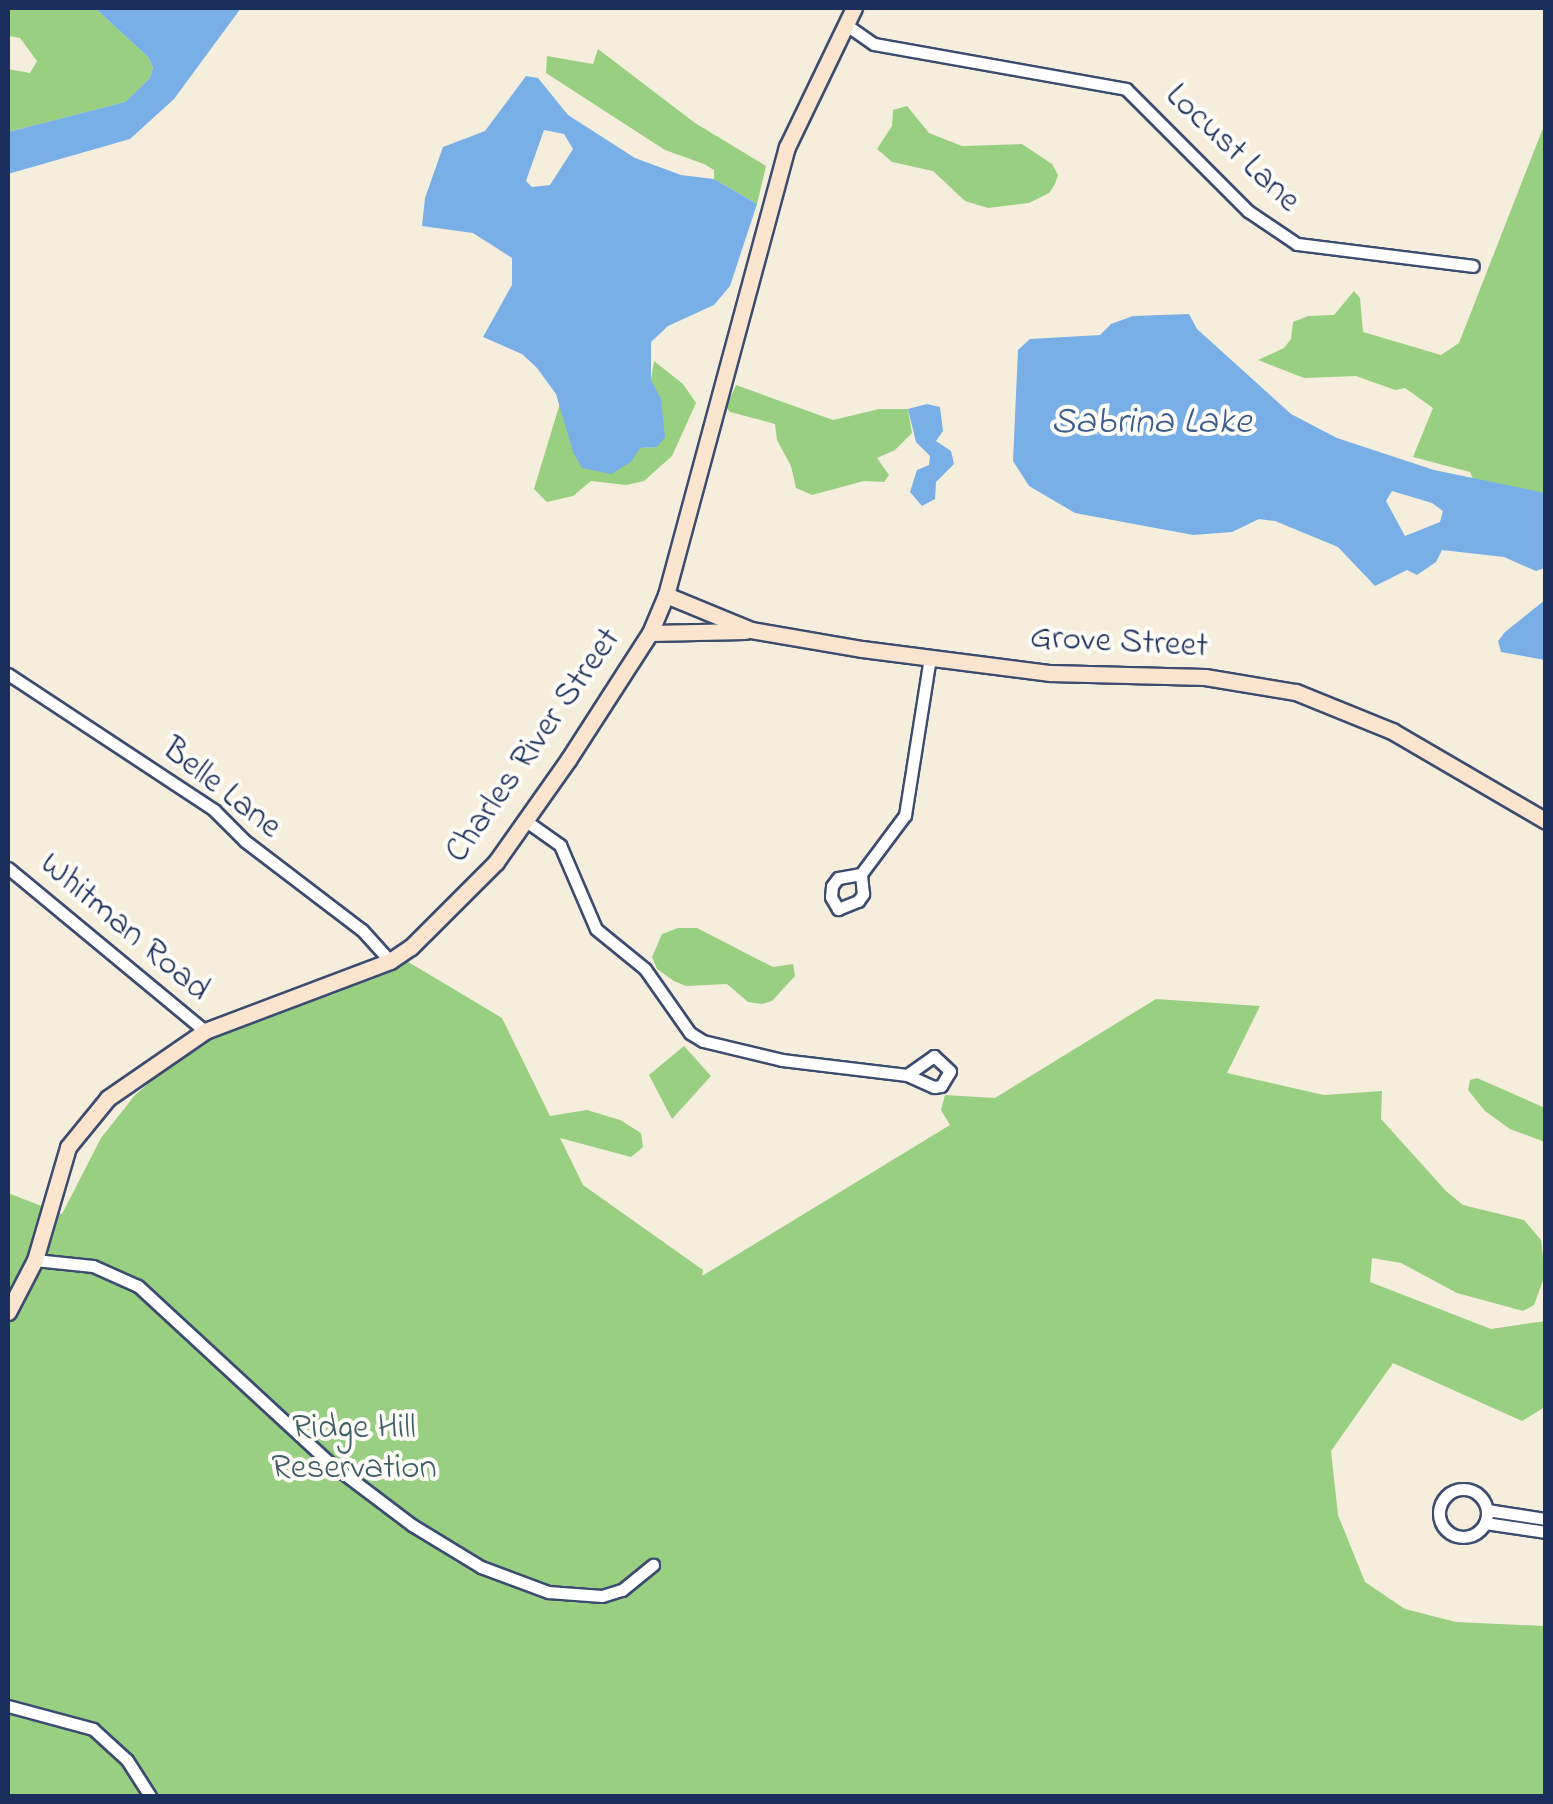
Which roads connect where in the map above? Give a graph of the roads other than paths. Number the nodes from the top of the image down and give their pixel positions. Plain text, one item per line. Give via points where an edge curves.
1 (854, 8) edge
2 (845, 24) junction
3 (1472, 266) dead end
4 (666, 594) junction
5 (751, 630) junction
6 (650, 632) junction
7 (930, 657) junction
8 (8, 674) edge
9 (1546, 820) edge
10 (526, 821) junction
11 (8, 868) edge
12 (860, 874) dead end
13 (390, 961) junction
14 (205, 1031) junction
15 (907, 1075) dead end
16 (35, 1260) junction
17 (8, 1312) edge
18 (1546, 1519) edge
19 (1546, 1532) edge
20 (653, 1565) dead end
21 (8, 1706) edge
22 (150, 1796) edge

1 - 2 street, Charles River Street
2 - 3 street, Locust Lane via 874,44 1126,89 1248,211 1298,244
2 - 4 street, Charles River Street via 796,124 775,185
4 - 5 street, Grove Street
4 - 6 street, Charles River Street
5 - 6 street
5 - 7 street, Grove Street
6 - 10 street, Charles River Street
7 - 9 street, Grove Street via 1050,672 1204,677 1296,692 1392,732
7 - 12 street via 905,815
8 - 13 street, Belle Lane via 214,810 245,842 362,930
10 - 13 street, Charles River Street via 442,920
10 - 15 street via 560,845 596,929 653,977 690,1033 782,1060
11 - 14 street, Whitman Road
13 - 14 street, Charles River Street
14 - 16 street, Charles River Street via 108,1098 80,1127 58,1176
16 - 17 street, Charles River Street
16 - 20 street via 94,1266 138,1286 330,1463 481,1568 548,1592 602,1596 622,1590
18 - 19 street via 1486,1516
21 - 22 street via 93,1729 127,1760

